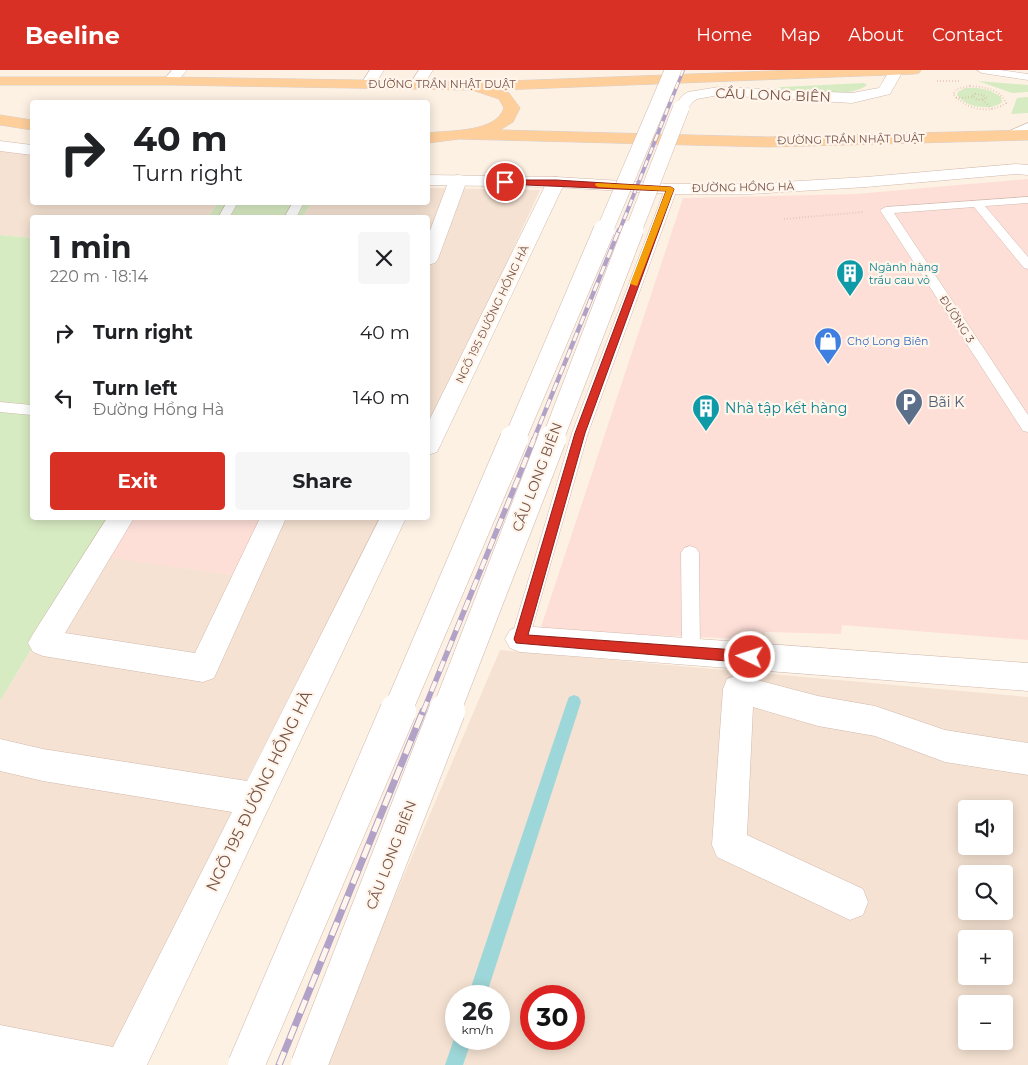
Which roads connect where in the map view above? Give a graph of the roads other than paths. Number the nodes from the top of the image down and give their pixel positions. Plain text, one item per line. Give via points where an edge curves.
1 (377, 70) edge
2 (426, 70) edge
3 (673, 70) edge
4 (914, 70) edge
5 (982, 70) edge
6 (896, 71) edge
7 (799, 72) edge
8 (175, 75) edge
9 (1028, 78) edge
10 (0, 81) edge
11 (368, 84) junction
12 (461, 86) junction
13 (417, 91) junction
14 (0, 120) edge
15 (30, 125) edge
16 (430, 129) edge
17 (459, 134) junction
18 (1022, 135) edge
19 (430, 138) edge
20 (0, 146) edge
21 (30, 150) edge
22 (1028, 170) edge
23 (430, 180) edge
24 (458, 180) junction
25 (556, 182) junction
26 (671, 189) junction
27 (1028, 200) edge
28 (977, 204) junction
29 (430, 255) edge
30 (1028, 265) edge
31 (0, 408) edge
32 (30, 410) edge
33 (1028, 427) edge
34 (430, 442) edge
35 (120, 520) edge
36 (272, 520) edge
37 (392, 520) edge
38 (690, 553) dead end
39 (520, 639) joint
40 (691, 653) junction
41 (1028, 677) edge
42 (1028, 760) edge
43 (4, 762) edge
44 (256, 799) junction
45 (850, 902) dead end
46 (0, 1045) edge
47 (108, 1065) edge
48 (126, 1065) edge
49 (246, 1065) edge
50 (309, 1065) edge

1 - 11 street
2 - 13 street
3 - 49 street, bridge
4 - 6 main road, ĐƯỜNG TRẦN NHẬT DUẬT
5 - 9 lane
6 - 7 main road, ĐƯỜNG TRẦN NHẬT DUẬT
6 - 50 street, CẦU LONG BIÊN, bridge via 885,91 866,96 719,91 694,95 681,108
7 - 12 main road, ĐƯỜNG TRẦN NHẬT DUẬT
8 - 10 main road, ĐƯỜNG TRẦN NHẬT DUẬT
8 - 11 main road, ĐƯỜNG TRẦN NHẬT DUẬT
11 - 13 main road, ĐƯỜNG TRẦN NHẬT DUẬT
12 - 13 main road
12 - 17 main road via 496,92 504,96 512,108 511,114 498,126
14 - 15 main road
16 - 17 main road
17 - 18 main road, ĐƯỜNG TRẦN NHẬT DUẬT via 768,142
17 - 19 main road, ĐƯỜNG TRẦN NHẬT DUẬT
20 - 21 street
22 - 26 street, ĐƯỜNG HỒNG HÀ via 750,189
23 - 24 street, ĐƯỜNG HỒNG HÀ
24 - 25 street, ĐƯỜNG HỒNG HÀ
24 - 29 street
25 - 26 street, ĐƯỜNG HỒNG HÀ
25 - 34 street, NGÕ 195 ĐƯỜNG HỒNG HÀ
26 - 39 lane via 580,433
27 - 28 lane
28 - 30 lane
28 - 33 lane, ĐƯỜNG 3 via 886,210
31 - 32 lane
35 - 36 street via 43,643 203,668
37 - 44 street, NGÕ 195 ĐƯỜNG HỒNG HÀ
38 - 40 lane
39 - 40 street
40 - 41 street
42 - 45 street via 945,746 875,721 818,711 738,690 729,845
43 - 44 street via 43,764
44 - 48 street, NGÕ 195 ĐƯỜNG HỒNG HÀ
46 - 47 street

